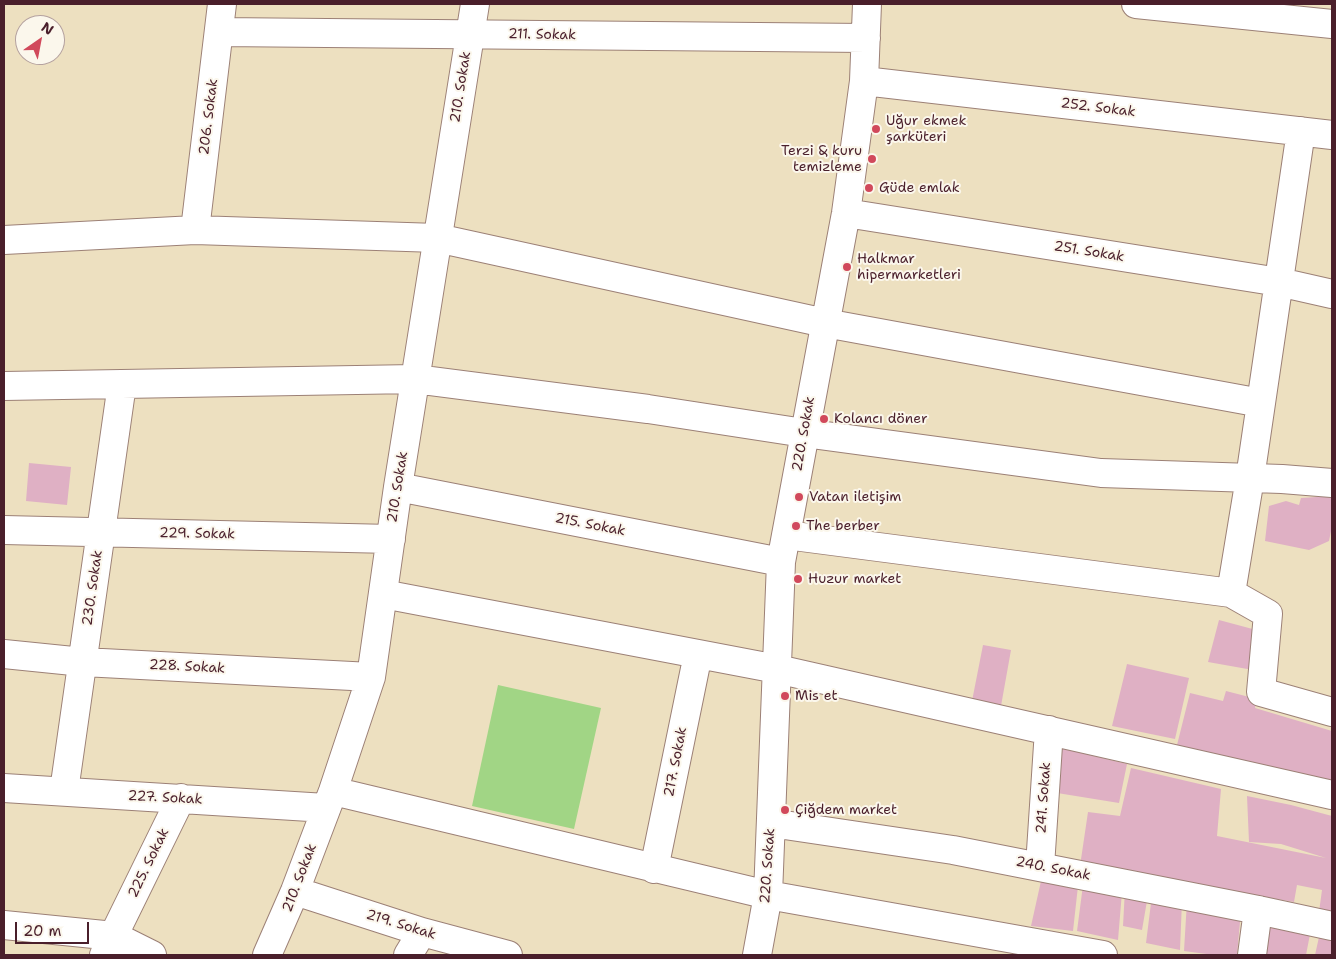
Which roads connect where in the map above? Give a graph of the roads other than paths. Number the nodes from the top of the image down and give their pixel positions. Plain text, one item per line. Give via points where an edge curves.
1 (222, 4) edge
2 (475, 4) edge
3 (868, 4) edge
4 (1136, 4) edge
5 (1169, 6) edge
6 (1242, 9) edge
7 (1332, 24) edge
8 (218, 32) junction
9 (470, 34) junction
10 (866, 38) junction
11 (864, 81) junction
12 (1301, 131) junction
13 (1332, 135) edge
14 (846, 213) junction
15 (195, 230) junction
16 (437, 238) junction
17 (4, 240) edge
18 (1279, 282) junction
19 (1332, 294) edge
20 (825, 323) junction
21 (415, 380) junction
22 (122, 384) junction
23 (4, 386) edge
24 (1261, 403) junction
25 (804, 433) junction
26 (1250, 478) junction
27 (1332, 483) edge
28 (398, 487) junction
29 (4, 530) edge
30 (101, 532) junction
31 (786, 535) junction
32 (391, 539) junction
33 (781, 562) junction
34 (1231, 593) junction
35 (382, 594) junction
36 (4, 654) edge
37 (698, 654) junction
38 (83, 662) junction
39 (777, 669) junction
40 (371, 677) junction
41 (1332, 712) edge
42 (1049, 730) junction
43 (4, 788) edge
44 (64, 791) junction
45 (1332, 795) edge
46 (181, 798) junction
47 (330, 800) junction
48 (771, 823) junction
49 (1040, 866) junction
50 (654, 869) junction
51 (295, 891) junction
52 (768, 895) junction
53 (1258, 910) junction
54 (4, 925) edge
55 (1332, 926) edge
56 (422, 932) junction
57 (109, 946) edge
58 (152, 955) edge
59 (267, 955) edge
60 (408, 955) edge
61 (508, 955) edge
62 (757, 955) edge
63 (1102, 955) edge
64 (1252, 955) edge

1 - 8 street, 206. Sokak
2 - 9 street, 210. Sokak
3 - 10 street, 220. Sokak
4 - 5 street
5 - 6 street
6 - 7 street
8 - 9 street, 211. Sokak
8 - 15 street, 206. Sokak
9 - 10 street, 211. Sokak
9 - 16 street, 210. Sokak
10 - 11 street, 220. Sokak
11 - 12 street, 252. Sokak
11 - 14 street, 220. Sokak
12 - 13 street, 252. Sokak
12 - 18 street
14 - 18 street, 251. Sokak
14 - 20 street, 220. Sokak
15 - 16 street
15 - 17 street
16 - 20 street
16 - 21 street, 210. Sokak
18 - 19 street, 251. Sokak
18 - 24 street
20 - 24 street
20 - 25 street, 220. Sokak
21 - 22 street
21 - 25 street via 648,409
21 - 28 street, 210. Sokak
22 - 23 street
22 - 30 street, 230. Sokak
24 - 26 street
25 - 26 street via 1102,473
25 - 31 street, 220. Sokak
26 - 27 street
26 - 34 street
28 - 32 street, 210. Sokak
28 - 33 street, 215. Sokak
29 - 30 street, 229. Sokak
30 - 32 street, 229. Sokak
30 - 38 street, 230. Sokak
31 - 33 street, 220. Sokak
31 - 34 street
32 - 35 street, 210. Sokak
33 - 39 street, 220. Sokak
34 - 41 street via 1268,614 1261,692
35 - 37 street
35 - 40 street, 210. Sokak
36 - 38 street, 228. Sokak
37 - 39 street
37 - 50 street, 217. Sokak
38 - 40 street, 228. Sokak
38 - 44 street, 230. Sokak
39 - 42 street
39 - 48 street, 220. Sokak
40 - 47 street, 210. Sokak
42 - 45 street
42 - 49 street, 241. Sokak
43 - 44 street, 227. Sokak
44 - 46 street, 227. Sokak
46 - 47 street, 227. Sokak
46 - 57 street, 225. Sokak
47 - 50 street, 227. Sokak
47 - 51 street, 210. Sokak
48 - 49 street, 240. Sokak
48 - 52 street, 220. Sokak
49 - 53 street, 240. Sokak
50 - 52 street, 227. Sokak
51 - 56 street, 219. Sokak
51 - 59 street, 210. Sokak
52 - 62 street, 220. Sokak
52 - 63 street, 227. Sokak
53 - 55 street, 240. Sokak
53 - 64 street
54 - 57 street
56 - 60 street
56 - 61 street, 219. Sokak
57 - 58 street

